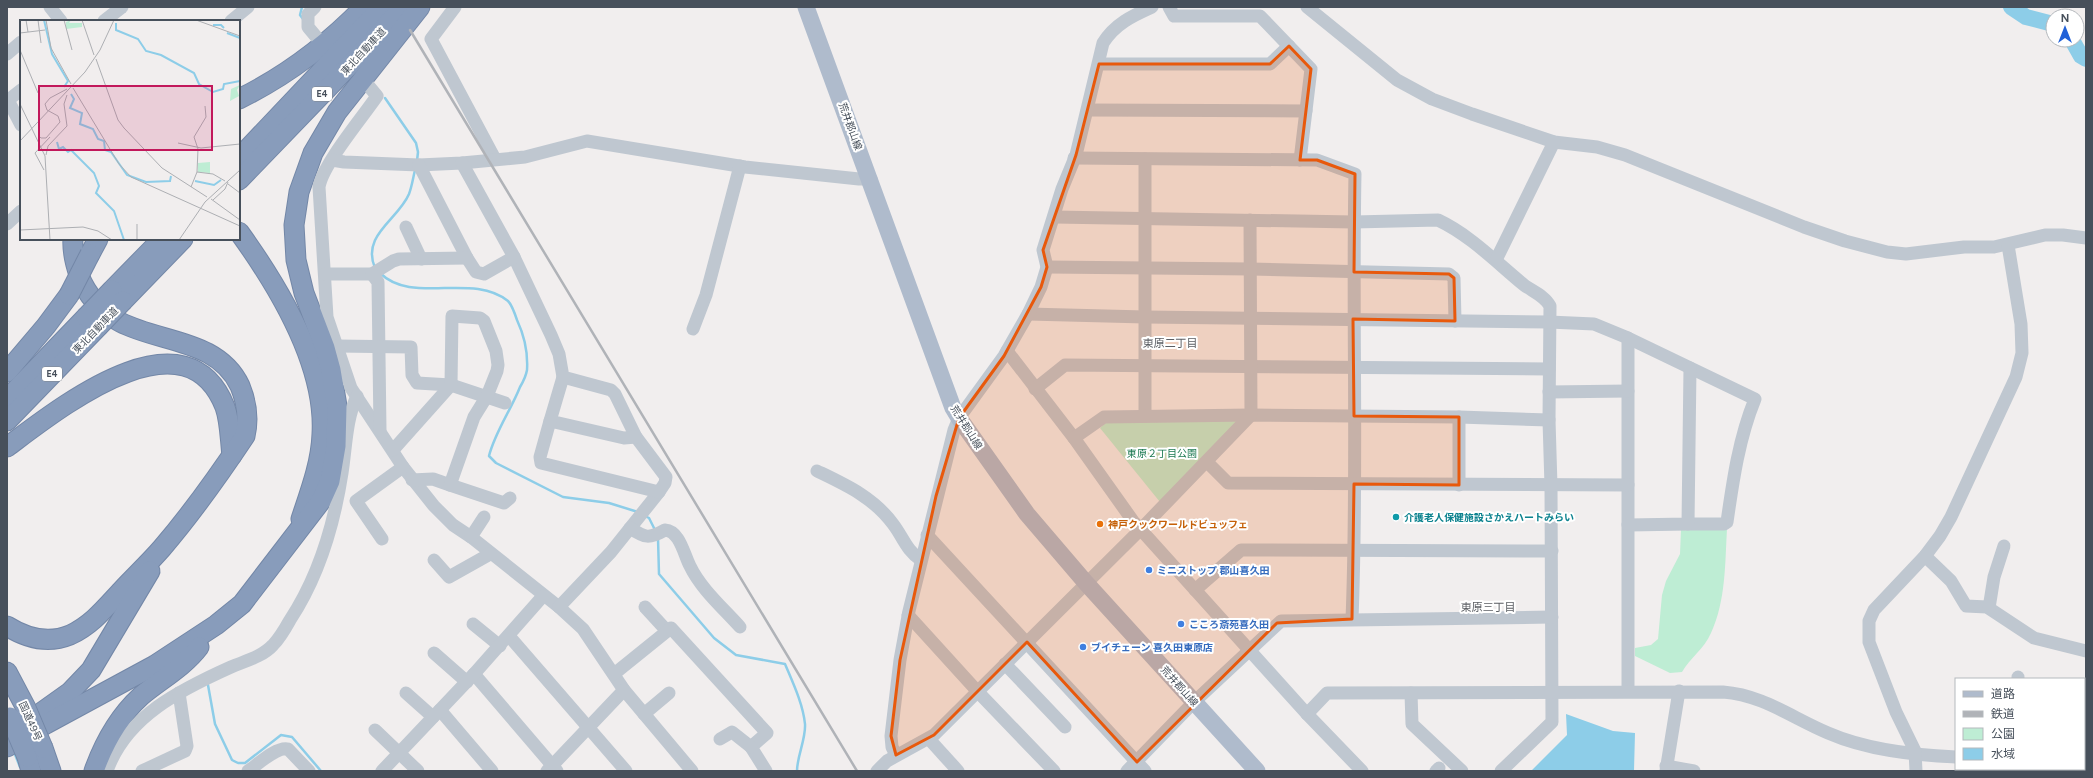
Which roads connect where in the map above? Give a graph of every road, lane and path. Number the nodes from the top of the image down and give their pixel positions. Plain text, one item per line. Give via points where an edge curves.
1 (122, 7) edge
2 (248, 7) edge
3 (315, 7) edge
4 (364, 7) edge
5 (382, 7) edge
6 (403, 7) edge
7 (420, 7) edge
8 (455, 7) edge
9 (806, 7) edge
10 (1152, 7) edge
11 (1169, 7) edge
12 (1307, 7) edge
13 (105, 20) edge
14 (232, 20) edge
15 (318, 39) dead end
16 (20, 43) edge
17 (1289, 46) junction
18 (7, 54) edge
19 (1099, 64) junction
20 (367, 84) dead end
21 (20, 91) edge
22 (240, 99) edge
23 (8, 101) edge
24 (1088, 110) junction
25 (1306, 111) junction
26 (20, 123) edge
27 (1554, 142) junction
28 (240, 157) edge
29 (1074, 158) junction
30 (495, 159) junction
31 (1146, 159) junction
32 (332, 160) junction
33 (1300, 160) junction
34 (462, 163) junction
35 (419, 165) junction
36 (740, 166) junction
37 (240, 179) edge
38 (870, 179) junction
39 (20, 212) edge
40 (1054, 217) junction
41 (1146, 218) junction
42 (1250, 220) junction
43 (1354, 222) junction
44 (7, 224) edge
45 (406, 227) dead end
46 (240, 233) edge
47 (2086, 238) edge
48 (73, 240) edge
49 (161, 240) edge
50 (181, 240) edge
51 (2008, 245) junction
52 (94, 246) edge
53 (514, 257) junction
54 (467, 258) junction
55 (421, 259) junction
56 (1496, 260) junction
57 (1047, 267) junction
58 (1146, 268) junction
59 (1251, 269) junction
60 (1354, 272) junction
61 (325, 274) junction
62 (372, 274) junction
63 (117, 296) junction
64 (1028, 314) junction
65 (1145, 317) junction
66 (1251, 317) junction
67 (1353, 319) junction
68 (1455, 321) junction
69 (92, 322) junction
70 (1549, 322) junction
71 (693, 329) dead end
72 (1628, 338) junction
73 (337, 346) junction
74 (380, 347) junction
75 (1006, 351) junction
76 (1145, 365) junction
77 (1250, 366) junction
78 (1354, 366) junction
79 (1690, 368) junction
80 (1549, 369) junction
81 (7, 372) edge
82 (563, 377) junction
83 (451, 385) junction
84 (1035, 389) junction
85 (1628, 391) junction
86 (1549, 392) junction
87 (357, 396) junction
88 (487, 396) junction
89 (7, 399) edge
90 (505, 403) dead end
91 (1251, 415) junction
92 (1145, 416) junction
93 (1354, 416) junction
94 (1458, 417) junction
95 (959, 418) junction
96 (1549, 420) junction
97 (7, 421) edge
98 (550, 421) junction
99 (380, 430) junction
100 (636, 437) junction
101 (1074, 438) junction
102 (7, 447) edge
103 (393, 450) junction
104 (232, 455) junction
105 (1207, 462) junction
106 (403, 468) junction
107 (818, 471) dead end
108 (412, 480) junction
109 (1354, 484) junction
110 (450, 485) junction
111 (1459, 485) junction
112 (1628, 485) junction
113 (1551, 486) junction
114 (659, 492) junction
115 (510, 498) dead end
116 (484, 516) dead end
117 (1688, 524) junction
118 (1628, 525) junction
119 (630, 528) junction
120 (1141, 529) junction
121 (927, 535) junction
122 (296, 536) junction
123 (471, 537) junction
124 (382, 539) dead end
125 (2004, 546) dead end
126 (162, 548) junction
127 (1355, 550) junction
128 (1552, 552) junction
129 (490, 554) junction
130 (1925, 556) junction
131 (434, 560) dead end
132 (921, 560) junction
133 (1086, 583) junction
134 (1196, 590) junction
135 (543, 596) junction
136 (645, 607) dead end
137 (559, 608) junction
138 (1989, 608) junction
139 (908, 614) junction
140 (1552, 618) junction
141 (1352, 619) junction
142 (473, 624) dead end
143 (216, 625) junction
144 (7, 626) edge
145 (740, 627) dead end
146 (667, 631) junction
147 (509, 636) junction
148 (1026, 642) junction
149 (500, 646) junction
150 (1250, 649) junction
151 (2086, 652) edge
152 (434, 653) dead end
153 (1005, 664) junction
154 (7, 672) edge
155 (614, 674) junction
156 (470, 678) junction
157 (624, 690) junction
158 (1679, 691) junction
159 (978, 692) junction
160 (1551, 692) junction
161 (1628, 692) junction
162 (179, 693) junction
163 (406, 693) dead end
164 (669, 693) dead end
165 (1411, 693) junction
166 (1194, 702) junction
167 (13, 709) edge
168 (436, 714) junction
169 (644, 714) junction
170 (1307, 714) junction
171 (588, 727) junction
172 (1065, 727) dead end
173 (375, 730) dead end
174 (7, 736) edge
175 (720, 739) dead end
176 (929, 739) junction
177 (7, 747) edge
178 (751, 747) junction
179 (400, 752) junction
180 (1916, 754) junction
181 (896, 755) junction
182 (1955, 757) edge
183 (34, 760) edge
184 (1141, 766) edge
185 (552, 769) edge
186 (1666, 769) edge
187 (51, 771) edge
188 (94, 771) edge
189 (107, 771) edge
190 (142, 771) edge
191 (248, 771) edge
192 (309, 771) edge
193 (382, 771) edge
194 (418, 771) edge
195 (492, 771) edge
196 (626, 771) edge
197 (692, 771) edge
198 (766, 771) edge
199 (877, 771) edge
200 (958, 771) edge
201 (1054, 771) edge
202 (1127, 771) edge
203 (1257, 771) edge
204 (1362, 771) edge
205 (1462, 771) edge
206 (1501, 771) edge
207 (1694, 771) edge
208 (1916, 771) edge

1 - 13 street
2 - 14 street
3 - 15 street via 308,14 308,27
4 - 22 highway via 304,60 266,86
5 - 28 highway, 東北自動車道 / E4
6 - 37 highway, 東北自動車道 / E4
7 - 122 highway via 336,112 313,154 299,192 294,225 296,260 304,293 325,348 335,386 338,426 330,481 321,502
8 - 30 street via 431,39
9 - 38 main road, 荒井郡山線
10 - 19 street via 1129,18 1111,31 1103,44
11 - 17 street via 1174,16 1260,16
12 - 27 street via 1397,80 1442,103
16 - 18 street
17 - 19 street via 1270,64
17 - 25 street via 1310,69
19 - 24 street
20 - 32 street via 377,96
21 - 23 street
23 - 26 street
24 - 25 street
24 - 29 street
25 - 33 street
27 - 51 street via 1597,147 1625,155 1804,227 1887,252 1912,254
27 - 56 street
29 - 31 street
29 - 40 street
30 - 34 street
30 - 36 street via 525,157 587,141
31 - 33 street
31 - 41 street
32 - 35 street
32 - 61 street via 319,187
33 - 43 street via 1317,160 1355,174
34 - 35 street
34 - 53 street
35 - 54 street
36 - 38 street
36 - 71 street via 706,296
38 - 95 main road, 荒井郡山線 via 953,408
39 - 44 street
40 - 41 street
40 - 57 street via 1044,250
41 - 42 street
41 - 58 street
42 - 43 street
42 - 59 street
43 - 56 street via 1438,220
43 - 60 street
45 - 55 street
46 - 122 highway via 285,305 305,348 317,386 322,426 320,450
47 - 51 street via 2045,235
48 - 104 highway via 73,254 82,283 105,311 130,327 211,354 229,370 238,383 247,409 245,436
49 - 63 highway, 東北自動車道 / E4
50 - 63 highway, 東北自動車道 / E4
51 - 130 street via 2021,324 2022,353 2016,377 1951,517
52 - 81 highway, bridge via 69,295
53 - 54 street via 484,274 476,272
53 - 82 street via 556,346
54 - 55 street
55 - 62 street via 396,260
56 - 70 street via 1522,283 1547,300 1550,306
57 - 58 street
57 - 64 street
58 - 59 street
58 - 65 street
59 - 60 street
59 - 66 street
60 - 67 street
60 - 68 street via 1451,274 1454,278
61 - 62 street
61 - 73 street via 327,317
62 - 74 street via 378,282
63 - 69 highway, 東北自動車道 / E4, bridge
64 - 65 street
64 - 75 street
65 - 66 street
65 - 76 street
66 - 67 street
66 - 77 street
67 - 68 street
67 - 78 street
68 - 70 street
69 - 89 highway, 東北自動車道 / E4
69 - 97 highway, 東北自動車道 / E4
70 - 72 street via 1587,323
70 - 80 street
72 - 79 street
72 - 85 street
73 - 74 street
73 - 87 street via 349,385
74 - 83 street via 411,347 412,375 415,381 420,384
74 - 99 street
75 - 84 street
75 - 95 street
76 - 77 street
76 - 84 street via 1065,365
76 - 92 street
77 - 78 street
77 - 91 street
78 - 80 street
78 - 93 street
79 - 117 street
79 - 117 street via 1755,399 1739,450 1727,522
80 - 86 street
82 - 98 street
82 - 100 street via 611,390
83 - 88 street
83 - 88 street via 452,316 480,318 496,351 498,365
83 - 103 street
84 - 101 street
85 - 86 street
85 - 112 street
86 - 96 street
87 - 99 street
87 - 162 street via 350,410 341,484 330,535 303,601 278,640 265,652
88 - 90 street
88 - 110 street via 474,417
91 - 92 street
91 - 93 street
91 - 105 street
92 - 101 street via 1104,417
93 - 94 street
93 - 109 street
94 - 96 street
94 - 111 street
95 - 121 street via 949,445
95 - 133 main road, 荒井郡山線 via 1020,507
96 - 113 street
98 - 100 street via 624,438
98 - 114 street via 540,457 541,463
99 - 103 street
100 - 114 street via 666,477
101 - 120 street
102 - 104 highway via 44,420 120,375 148,365 169,363 198,373 214,387 225,407
103 - 106 street
104 - 126 highway via 210,488
105 - 109 street via 1228,483
105 - 120 street
106 - 108 street
106 - 124 street via 356,501
107 - 132 street via 852,487 871,501 893,523 911,554
108 - 110 street via 433,479
108 - 123 street via 453,525
109 - 111 street
109 - 127 street
110 - 115 street via 504,503
111 - 113 street
112 - 113 street
112 - 118 street
113 - 128 street
114 - 119 street
116 - 123 street
117 - 118 street
118 - 161 street
119 - 137 street
119 - 145 street via 644,536 655,536 664,530 672,532 678,539 692,571
120 - 133 street
120 - 134 street
121 - 132 street
121 - 148 street
122 - 143 highway via 242,604
123 - 129 street
125 - 138 street via 1994,577
126 - 144 highway via 98,617 69,636 50,640 35,638 20,634
126 - 174 highway via 91,670 70,692
127 - 128 street
127 - 134 street via 1241,550
127 - 141 street
128 - 140 street
129 - 131 street via 449,577
129 - 135 street
130 - 138 street via 1951,581 1964,604 1970,607
130 - 180 street via 1874,610 1868,628 1874,657
132 - 139 street
133 - 148 street
133 - 166 main road, 荒井郡山線
134 - 150 street
135 - 137 street
135 - 147 street
136 - 146 street
137 - 155 street via 588,634
138 - 151 street via 2034,638
139 - 159 street
139 - 181 street via 891,725 892,746
140 - 141 street
140 - 160 street
141 - 150 street via 1281,622
142 - 149 street
143 - 177 highway via 155,666
143 - 188 highway via 192,656 140,697 122,717 104,745
146 - 155 street
146 - 178 street via 671,628 767,733
147 - 149 street
147 - 171 street
148 - 153 street
148 - 184 street
149 - 156 street
150 - 166 street
150 - 170 street
152 - 156 street
153 - 159 street
153 - 172 street
154 - 167 highway, 国道49号
155 - 157 street
156 - 168 street
156 - 185 street
157 - 169 street
157 - 171 street
158 - 161 street
158 - 180 street via 1751,696 1828,733 1870,746
158 - 186 street
159 - 176 street
159 - 201 street
160 - 161 street
160 - 165 street
160 - 206 street via 1552,722
162 - 189 street via 152,710 125,738
162 - 190 street via 185,751
163 - 168 street
164 - 169 street
165 - 170 street via 1327,693
165 - 205 street via 1412,724
166 - 184 street
166 - 203 main road, 荒井郡山線
167 - 183 highway, 国道49号, bridge
168 - 179 street
168 - 195 street
169 - 197 street
170 - 204 street
171 - 185 street
171 - 196 street
173 - 179 street
175 - 178 street via 732,732
176 - 181 street
176 - 200 street
178 - 198 street
179 - 193 street
179 - 194 street
180 - 182 street
180 - 208 street
181 - 199 street
183 - 187 highway, 国道49号
184 - 202 street
186 - 207 street
191 - 192 street via 277,750 284,748

